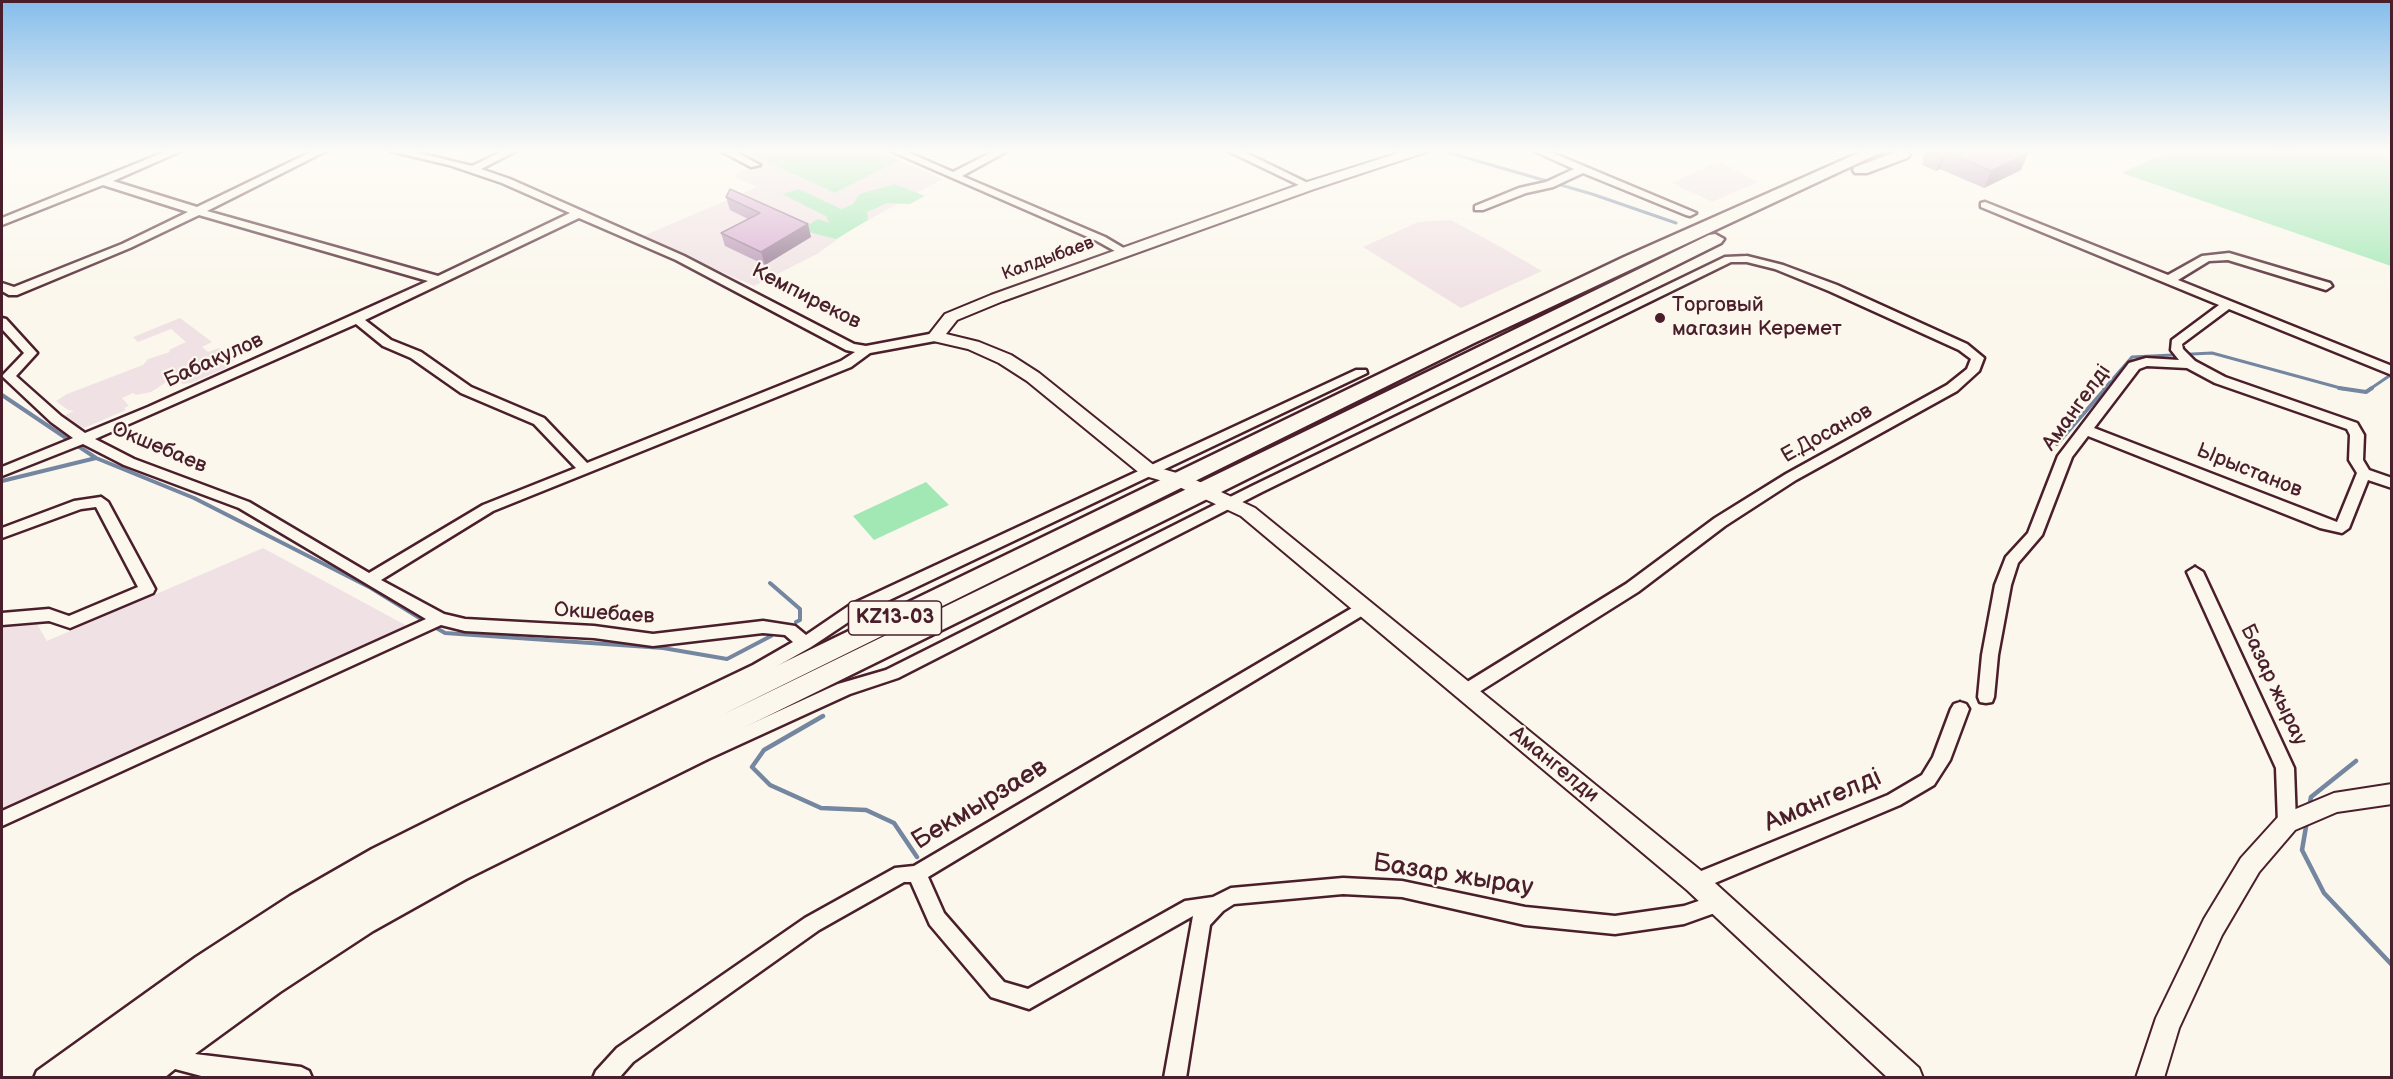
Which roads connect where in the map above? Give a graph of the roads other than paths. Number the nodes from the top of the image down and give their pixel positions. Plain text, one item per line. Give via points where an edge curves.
1 (53, 201) edge
2 (167, 201) edge
3 (217, 201) edge
4 (553, 201) edge
5 (1013, 201) edge
6 (1267, 201) edge
7 (1495, 201) edge
8 (1662, 201) edge
9 (1776, 201) edge
10 (1783, 201) edge
11 (1985, 205) dead end
12 (1479, 208) dead end
13 (197, 211) junction
14 (580, 213) junction
15 (1690, 213) dead end
16 (1751, 214) junction
17 (2, 222) edge
18 (1126, 253) junction
19 (1640, 267) junction
20 (439, 280) junction
21 (2169, 280) junction
22 (2, 286) edge
23 (2326, 286) dead end
24 (2227, 304) junction
25 (357, 319) junction
26 (2, 322) edge
27 (935, 337) junction
28 (866, 350) junction
29 (2190, 364) junction
30 (2391, 371) edge
31 (1360, 373) dead end
32 (5, 378) edge
33 (2086, 430) junction
34 (83, 438) junction
35 (585, 468) junction
36 (1149, 471) junction
37 (2, 472) edge
38 (2364, 473) junction
39 (1179, 480) junction
40 (2391, 483) edge
41 (1206, 491) junction
42 (1232, 503) junction
43 (2, 533) edge
44 (2195, 572) dead end
45 (369, 580) junction
46 (1364, 607) junction
47 (2, 619) edge
48 (440, 619) junction
49 (806, 643) junction
50 (1465, 692) junction
51 (1986, 697) dead end
52 (1960, 709) dead end
53 (2391, 794) edge
54 (2, 819) edge
55 (2287, 822) junction
56 (916, 874) junction
57 (1696, 882) junction
58 (1719, 903) junction
59 (1216, 905) junction
60 (171, 1058) junction
61 (45, 1077) edge
62 (77, 1077) edge
63 (118, 1077) edge
64 (146, 1077) edge
65 (301, 1077) edge
66 (604, 1077) edge
67 (1175, 1077) edge
68 (1909, 1077) edge
69 (2150, 1077) edge

1 - 17 street
2 - 13 street
3 - 13 street
4 - 14 street, Кемпиреков
5 - 18 street
6 - 18 main road, Калдыбаев
7 - 12 street
8 - 15 street
9 - 16 highway, KZ13-03
10 - 16 highway, KZ13-03
11 - 21 street
13 - 20 street
13 - 22 street via 55,276 13,292
14 - 20 street, Бабакулов
14 - 28 street, Кемпиреков via 680,258 850,347
16 - 19 highway, KZ13-03
18 - 27 main road, Калдыбаев via 960,313 945,322
19 - 39 highway, KZ13-03
19 - 41 highway, KZ13-03
20 - 25 street, Бабакулов
21 - 23 street via 2206,258 2229,256
21 - 24 street
24 - 29 street via 2176,343 2177,350
24 - 30 street
25 - 34 street, Бабакулов
25 - 35 street via 387,343 416,355 466,390 539,421
26 - 32 street, Окшебаев via 31,353
27 - 28 street, Кемпиреков
27 - 36 main road, Кемпиреков via 973,345 1019,368
28 - 35 street via 846,364
29 - 33 street, Амангелді via 2146,362 2134,366
29 - 38 street via 2220,380 2352,426 2357,435 2356,460
31 - 36 street
32 - 34 street, Окшебаев
33 - 38 street, Ырыстанов via 2342,528
33 - 51 street, Амангелді via 2065,456 2035,535 2011,561 2002,585
34 - 37 street, Бабакулов
34 - 45 street, Окшебаев via 129,462 244,505
35 - 45 street via 488,508
36 - 39 main road, Кемпиреков
36 - 49 street via 856,609
38 - 40 street
39 - 41 main road, Амангелди
39 - 62 highway, KZ13-03 via 423,849 282,932 180,1000
41 - 42 main road, Амангелди
41 - 63 highway, KZ13-03 via 492,839 381,900 272,967 183,1026
42 - 46 main road, Амангелди
42 - 50 street, Е.Досанов via 1729,259 1779,267 1833,288 1963,347 1978,358 1973,371 1952,388 1791,477 1632,588
42 - 60 street via 892,674 844,689 723,744 459,873 366,925
43 - 47 street via 79,504 100,502 147,589 70,622 49,615
44 - 55 street, Базар жырау via 2285,768
45 - 48 street, Окшебаев
46 - 50 main road, Амангелди
46 - 56 street, Бекмырзаев
48 - 49 street, Окшебаев via 465,625 653,639 763,627 789,630
48 - 54 street
49 - 61 street via 468,809 297,902 203,963
50 - 57 main road, Амангелди
52 - 57 street, Амангелді via 1941,760 1928,780 1894,801
53 - 55 main road via 2334,803
55 - 69 main road via 2250,865 2213,927 2166,1028
56 - 59 street, Базар жырау via 937,919 998,990 1029,999 1192,906
56 - 66 street, Бекмырзаев via 902,874 812,924 625,1055
57 - 58 main road, Амангелди
58 - 59 street, Базар жырау via 1684,915 1615,925 1525,916 1402,890 1355,887 1231,896
58 - 68 main road, Амангелди
59 - 67 street via 1201,921
60 - 64 street
60 - 65 street via 200,1066

